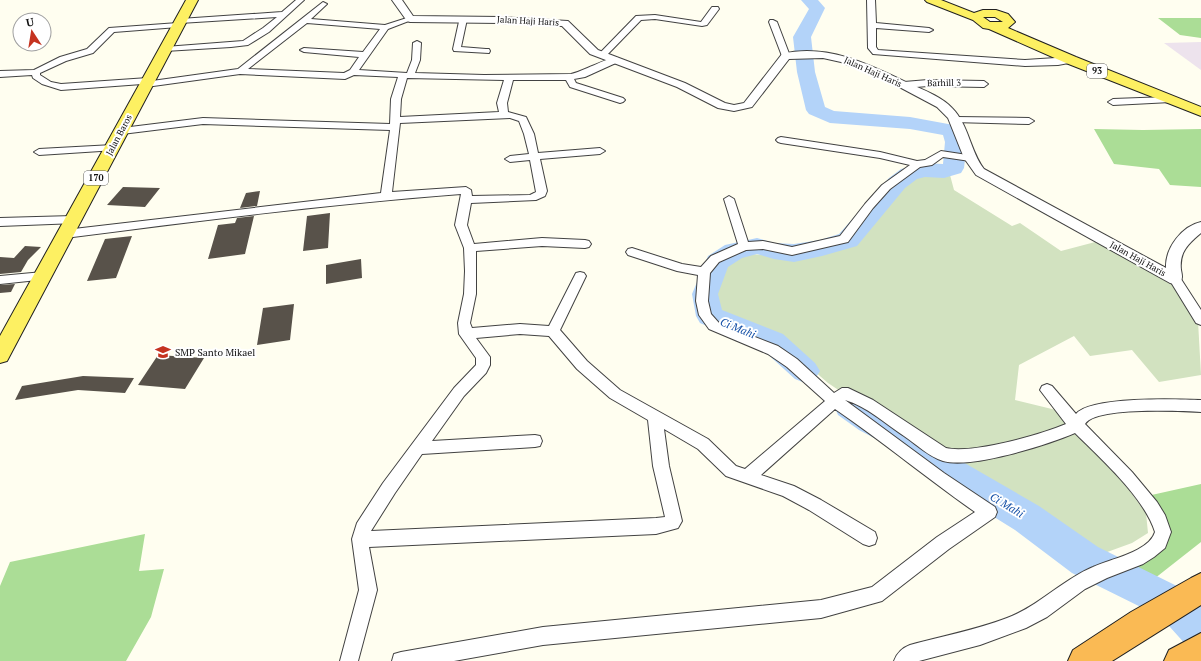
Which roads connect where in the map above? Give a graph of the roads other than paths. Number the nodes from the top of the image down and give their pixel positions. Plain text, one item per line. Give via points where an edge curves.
1 (192, 0) edge
2 (300, 0) edge
3 (397, 0) edge
4 (871, 0) edge
5 (931, 0) edge
6 (956, 0) edge
7 (323, 4) dead end
8 (715, 9) dead end
9 (283, 14) junction
10 (982, 16) junction
11 (410, 19) junction
12 (462, 19) junction
13 (305, 22) junction
14 (773, 22) dead end
15 (1009, 22) junction
16 (179, 23) junction
17 (871, 26) junction
18 (993, 26) junction
19 (384, 27) junction
20 (929, 30) dead end
21 (1060, 41) dead end
22 (417, 43) dead end
23 (165, 50) junction
24 (304, 50) dead end
25 (486, 51) dead end
26 (366, 55) junction
27 (602, 55) junction
28 (790, 55) junction
29 (615, 60) junction
30 (1071, 60) junction
31 (240, 71) junction
32 (36, 72) junction
33 (353, 72) junction
34 (0, 74) edge
35 (407, 75) junction
36 (1146, 76) dead end
37 (569, 77) junction
38 (509, 78) junction
39 (147, 83) junction
40 (984, 84) dead end
41 (904, 85) junction
42 (1199, 98) edge
43 (620, 100) dead end
44 (1168, 100) junction
45 (1114, 102) dead end
46 (1184, 106) junction
47 (1201, 112) edge
48 (276, 114) dead end
49 (315, 114) dead end
50 (504, 115) junction
51 (956, 120) junction
52 (1029, 121) dead end
53 (395, 123) junction
54 (268, 124) junction
55 (307, 125) junction
56 (122, 131) junction
57 (780, 140) dead end
58 (112, 148) junction
59 (600, 151) dead end
60 (39, 152) dead end
61 (534, 156) junction
62 (966, 157) junction
63 (510, 158) dead end
64 (917, 164) junction
65 (386, 196) junction
66 (729, 199) dead end
67 (465, 200) junction
68 (73, 220) junction
69 (0, 222) edge
70 (1201, 226) edge
71 (65, 234) junction
72 (585, 244) dead end
73 (744, 246) junction
74 (470, 248) junction
75 (632, 252) dead end
76 (704, 272) junction
77 (43, 276) junction
78 (580, 276) dead end
79 (1175, 279) junction
80 (0, 280) edge
81 (1201, 320) edge
82 (553, 331) junction
83 (470, 338) junction
84 (0, 355) edge
85 (1047, 390) dead end
86 (836, 398) junction
87 (1201, 406) edge
88 (655, 417) junction
89 (1077, 426) junction
90 (535, 441) dead end
91 (419, 448) junction
92 (747, 477) junction
93 (868, 538) dead end
94 (360, 540) junction
95 (1201, 588) edge
96 (349, 661) edge
97 (401, 661) edge
98 (903, 661) edge
99 (1084, 661) edge

1 - 16 main road, Jalan Baros / 170
2 - 9 street
3 - 11 street
4 - 17 street
5 - 10 main road, 93
6 - 10 main road, 93
7 - 13 street
8 - 27 street via 702,24 655,17 639,18
9 - 16 street
9 - 23 street via 266,30 245,43
10 - 15 main road, 93 via 1004,17
10 - 18 main road, 93 via 982,23
11 - 12 street, Jalan Haji Haris
11 - 19 street
12 - 25 street via 457,49
12 - 27 street, Jalan Haji Haris via 565,23 591,50
13 - 19 street
13 - 31 street
14 - 28 street
15 - 18 main road via 1006,25
15 - 21 main road, 93
16 - 23 main road, Jalan Baros / 170
16 - 32 street via 112,30 90,51 63,59
17 - 20 street
17 - 30 street via 872,48 880,53 1025,63
18 - 30 main road, 93
19 - 26 street
22 - 35 street via 416,60
23 - 39 main road, Jalan Baros / 170
24 - 26 street
26 - 33 street
27 - 29 street, Jalan Haji Haris
28 - 29 street, Jalan Haji Haris via 748,105 734,108 722,106 681,85
28 - 41 street, Jalan Haji Haris via 844,59
29 - 37 street via 582,75
30 - 44 main road, 93
31 - 33 street via 342,77
31 - 39 street
32 - 34 street
32 - 39 street via 41,81 61,87
33 - 35 street
35 - 38 street
35 - 53 street via 396,99
36 - 42 main road
37 - 38 street
37 - 43 street via 573,84
38 - 50 street via 502,103
39 - 56 main road, Jalan Baros / 170
40 - 41 street, Barhill 3 via 942,82
41 - 51 street, Jalan Haji Haris via 942,105
42 - 46 main road via 1197,105
44 - 45 street
44 - 46 main road, 93
46 - 47 main road, 93
48 - 54 street
49 - 55 street
50 - 53 street
50 - 61 street via 524,119
51 - 52 street
51 - 62 street, Jalan Haji Haris
53 - 55 street
53 - 65 street
54 - 55 street
54 - 56 street via 190,122
56 - 58 main road, Jalan Baros / 170
57 - 64 street
58 - 60 street
58 - 68 main road, Jalan Baros / 170
59 - 61 street
61 - 63 street
61 - 67 street via 542,190 538,196
62 - 64 street via 938,154 928,162
62 - 79 street, Jalan Haji Haris via 980,172 996,182
64 - 73 street via 886,187 844,239 792,251 763,245
65 - 67 street via 462,189 467,192
65 - 71 street
66 - 73 street
67 - 74 street via 461,225
68 - 69 street
68 - 71 main road, Jalan Baros / 170
70 - 79 street, Jalan Haji Haris via 1183,241 1174,254
71 - 77 main road, Jalan Baros / 170
72 - 74 street via 542,242
73 - 76 street via 715,259
74 - 83 street via 472,271 464,323
75 - 76 street via 681,268
76 - 86 street via 702,301 705,315 714,326 773,350
77 - 80 street
77 - 84 main road, Jalan Baros / 170
78 - 82 street
79 - 81 street
82 - 83 street via 530,328 505,329
82 - 88 street via 582,365 615,394
83 - 91 street via 483,357 481,370 458,392
85 - 89 street
86 - 89 street via 848,394 868,404 942,454 956,457 1019,446
86 - 92 street via 803,430
86 - 97 street via 939,478 989,512 943,543 876,595 821,609 543,636
87 - 89 street via 1106,408 1085,414
88 - 92 street via 703,444 731,471
88 - 94 street via 661,466 674,521 672,523 656,526
89 - 98 street via 1134,484 1161,524 1164,533 1162,539 1142,556 1080,582 1021,621 992,632 910,654
90 - 91 street
91 - 94 street via 376,507 363,529
92 - 93 street via 788,491
94 - 96 street via 368,590
95 - 99 highway

